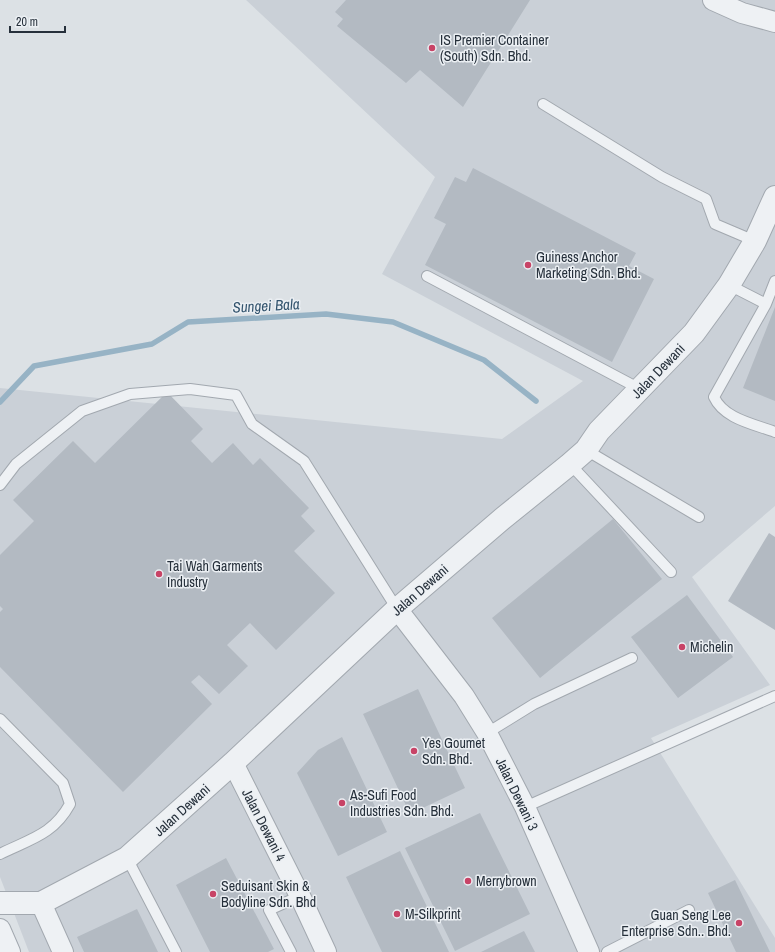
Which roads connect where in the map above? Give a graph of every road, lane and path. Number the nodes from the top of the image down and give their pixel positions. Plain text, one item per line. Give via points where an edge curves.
1 (713, 0) edge
2 (775, 22) edge
3 (543, 104) dead end
4 (775, 197) edge
5 (755, 241) junction
6 (427, 276) dead end
7 (775, 281) edge
8 (730, 285) junction
9 (766, 304) junction
10 (640, 389) junction
11 (775, 432) edge
12 (578, 457) junction
13 (0, 485) edge
14 (700, 517) dead end
15 (671, 572) dead end
16 (397, 609) junction
17 (632, 658) dead end
18 (775, 696) edge
19 (0, 719) edge
20 (487, 733) junction
21 (233, 764) junction
22 (525, 807) junction
23 (0, 854) edge
24 (128, 858) junction
25 (300, 896) junction
26 (0, 903) edge
27 (41, 903) junction
28 (689, 910) dead end
29 (0, 929) edge
30 (10, 952) edge
31 (63, 952) edge
32 (176, 952) edge
33 (290, 952) edge
34 (326, 952) edge
35 (589, 952) edge
36 (606, 952) edge

1 - 2 street via 742,13
3 - 5 lane via 662,177 706,199 715,224
4 - 5 street, Jalan Dewani
5 - 8 street, Jalan Dewani
6 - 10 lane
7 - 9 lane
8 - 9 lane
8 - 10 street, Jalan Dewani via 694,334
9 - 11 lane via 714,397 717,405 729,415
10 - 12 street, Jalan Dewani via 599,430
12 - 14 lane
12 - 15 lane
12 - 16 street, Jalan Dewani
13 - 16 lane via 16,464 82,410 130,394 190,389 236,395 252,424 304,461
16 - 20 street, Jalan Dewani 3 via 464,696
16 - 21 street, Jalan Dewani
17 - 20 lane via 534,704
18 - 22 lane
19 - 23 lane via 63,783 70,804 62,819 43,834
20 - 22 street, Jalan Dewani 3
21 - 24 street, Jalan Dewani
21 - 25 street, Jalan Dewani 4
22 - 35 street, Jalan Dewani 3
24 - 27 street, Jalan Dewani
24 - 32 lane
25 - 33 lane via 269,910
25 - 34 street, Jalan Dewani 4
26 - 27 street, Jalan Dewani
27 - 31 street
28 - 36 lane
29 - 30 street

